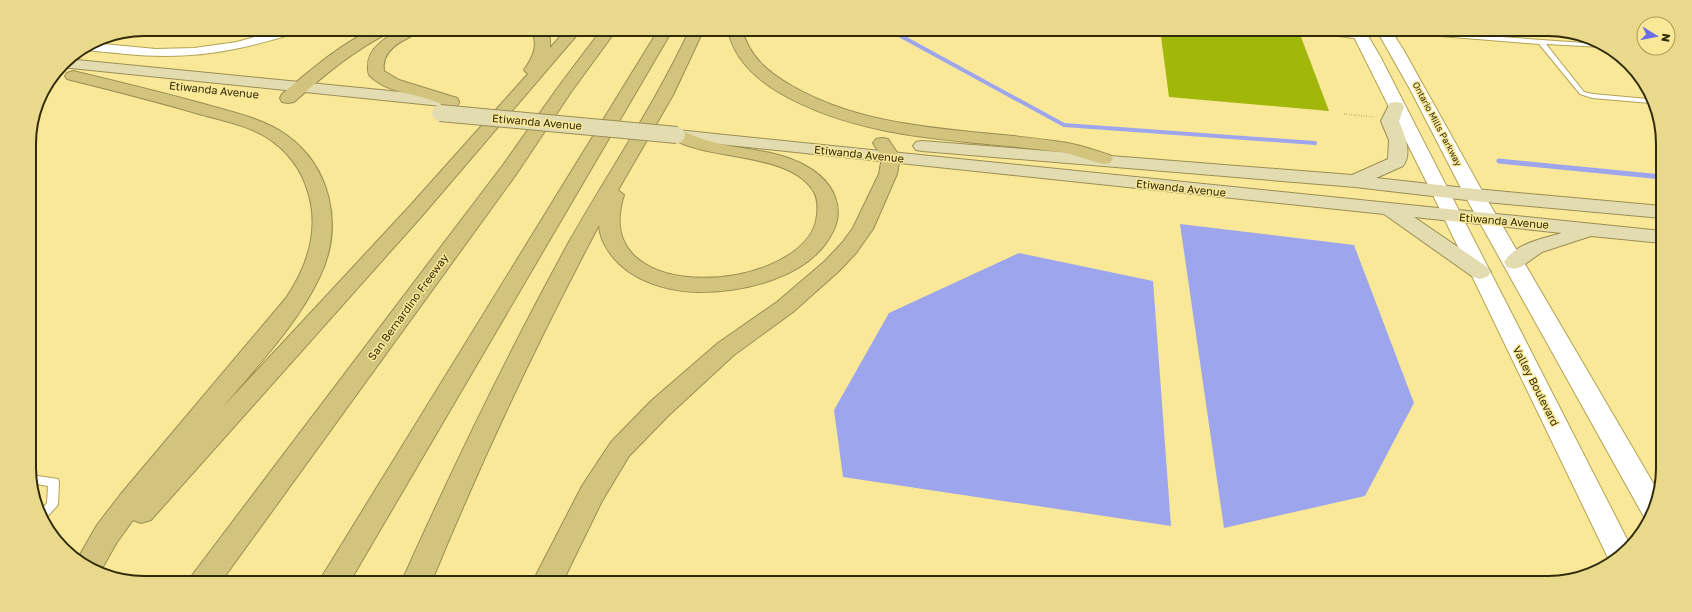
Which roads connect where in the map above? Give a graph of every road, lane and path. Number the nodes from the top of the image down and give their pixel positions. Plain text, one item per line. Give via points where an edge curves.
1 (271, 36) edge
2 (370, 36) edge
3 (403, 36) edge
4 (542, 36) edge
5 (569, 36) edge
6 (605, 36) edge
7 (662, 36) edge
8 (694, 36) edge
9 (737, 36) edge
10 (1361, 36) edge
11 (1366, 36) edge
12 (1387, 36) edge
13 (1458, 36) edge
14 (1541, 42) junction
15 (1592, 45) edge
16 (97, 47) edge
17 (68, 69) edge
18 (1418, 87) junction
19 (294, 92) junction
20 (1647, 101) edge
21 (511, 104) junction
22 (1396, 107) junction
23 (445, 108) junction
24 (1344, 114) dead end
25 (1379, 117) dead end
26 (680, 129) junction
27 (887, 150) junction
28 (1104, 159) junction
29 (626, 162) junction
30 (1355, 180) junction
31 (1440, 190) junction
32 (1475, 195) junction
33 (1387, 209) junction
34 (1656, 211) edge
35 (1452, 216) junction
36 (1489, 220) junction
37 (1596, 230) junction
38 (1656, 236) edge
39 (1514, 262) junction
40 (1480, 272) junction
41 (37, 479) edge
42 (1650, 502) edge
43 (46, 512) edge
44 (1618, 550) edge
45 (92, 563) edge
46 (93, 563) edge
47 (208, 576) edge
48 (337, 576) edge
49 (419, 576) edge
50 (551, 576) edge

1 - 16 street via 202,51 166,53
2 - 19 highway via 344,52
3 - 23 highway via 383,47 377,57 376,73 390,82 438,95
4 - 21 highway via 543,49 537,64 512,96
5 - 21 highway
6 - 47 highway, San Bernardino Freeway
7 - 48 highway
8 - 29 highway via 670,86
9 - 28 highway via 740,47 765,76 797,96 827,109 875,123 927,132 1072,149
10 - 22 main road
11 - 18 main road via 1381,43 1402,78
12 - 18 main road, Ontario Mills Parkway
13 - 14 lane
14 - 15 lane
14 - 20 lane via 1582,93
17 - 19 main road, Etiwanda Avenue
17 - 45 highway via 260,127 282,141 306,164 316,181 321,203 321,244 314,266 301,290 262,343 113,525
18 - 32 main road, Ontario Mills Parkway
19 - 23 main road, Etiwanda Avenue
21 - 46 highway via 318,320
22 - 30 main road via 1390,121 1398,140 1397,162
22 - 31 main road
23 - 26 main road, Etiwanda Avenue, bridge
24 - 25 path
26 - 27 main road, Etiwanda Avenue
26 - 29 highway via 702,144 777,161 814,180 823,191 828,210 827,222 816,243 785,267 750,279 721,284 674,282 636,269 621,255 610,239 607,222 611,202
27 - 28 main road, Etiwanda Avenue
27 - 33 main road, Etiwanda Avenue
27 - 50 highway via 888,174 862,229 849,248 784,307 726,349 660,408 620,450 592,494
28 - 30 main road, Etiwanda Avenue
29 - 49 highway via 603,200 483,431
30 - 31 main road, Etiwanda Avenue
31 - 32 main road, Etiwanda Avenue
31 - 35 main road
32 - 34 main road, Etiwanda Avenue
32 - 36 main road, Ontario Mills Parkway
33 - 35 main road, Etiwanda Avenue
33 - 40 main road
35 - 36 main road, Etiwanda Avenue
35 - 40 main road, Valley Boulevard
36 - 37 main road, Etiwanda Avenue
36 - 39 main road
37 - 38 main road, Etiwanda Avenue
37 - 39 main road via 1535,247
39 - 42 main road
40 - 44 main road, Valley Boulevard
41 - 43 lane via 54,482 52,505

